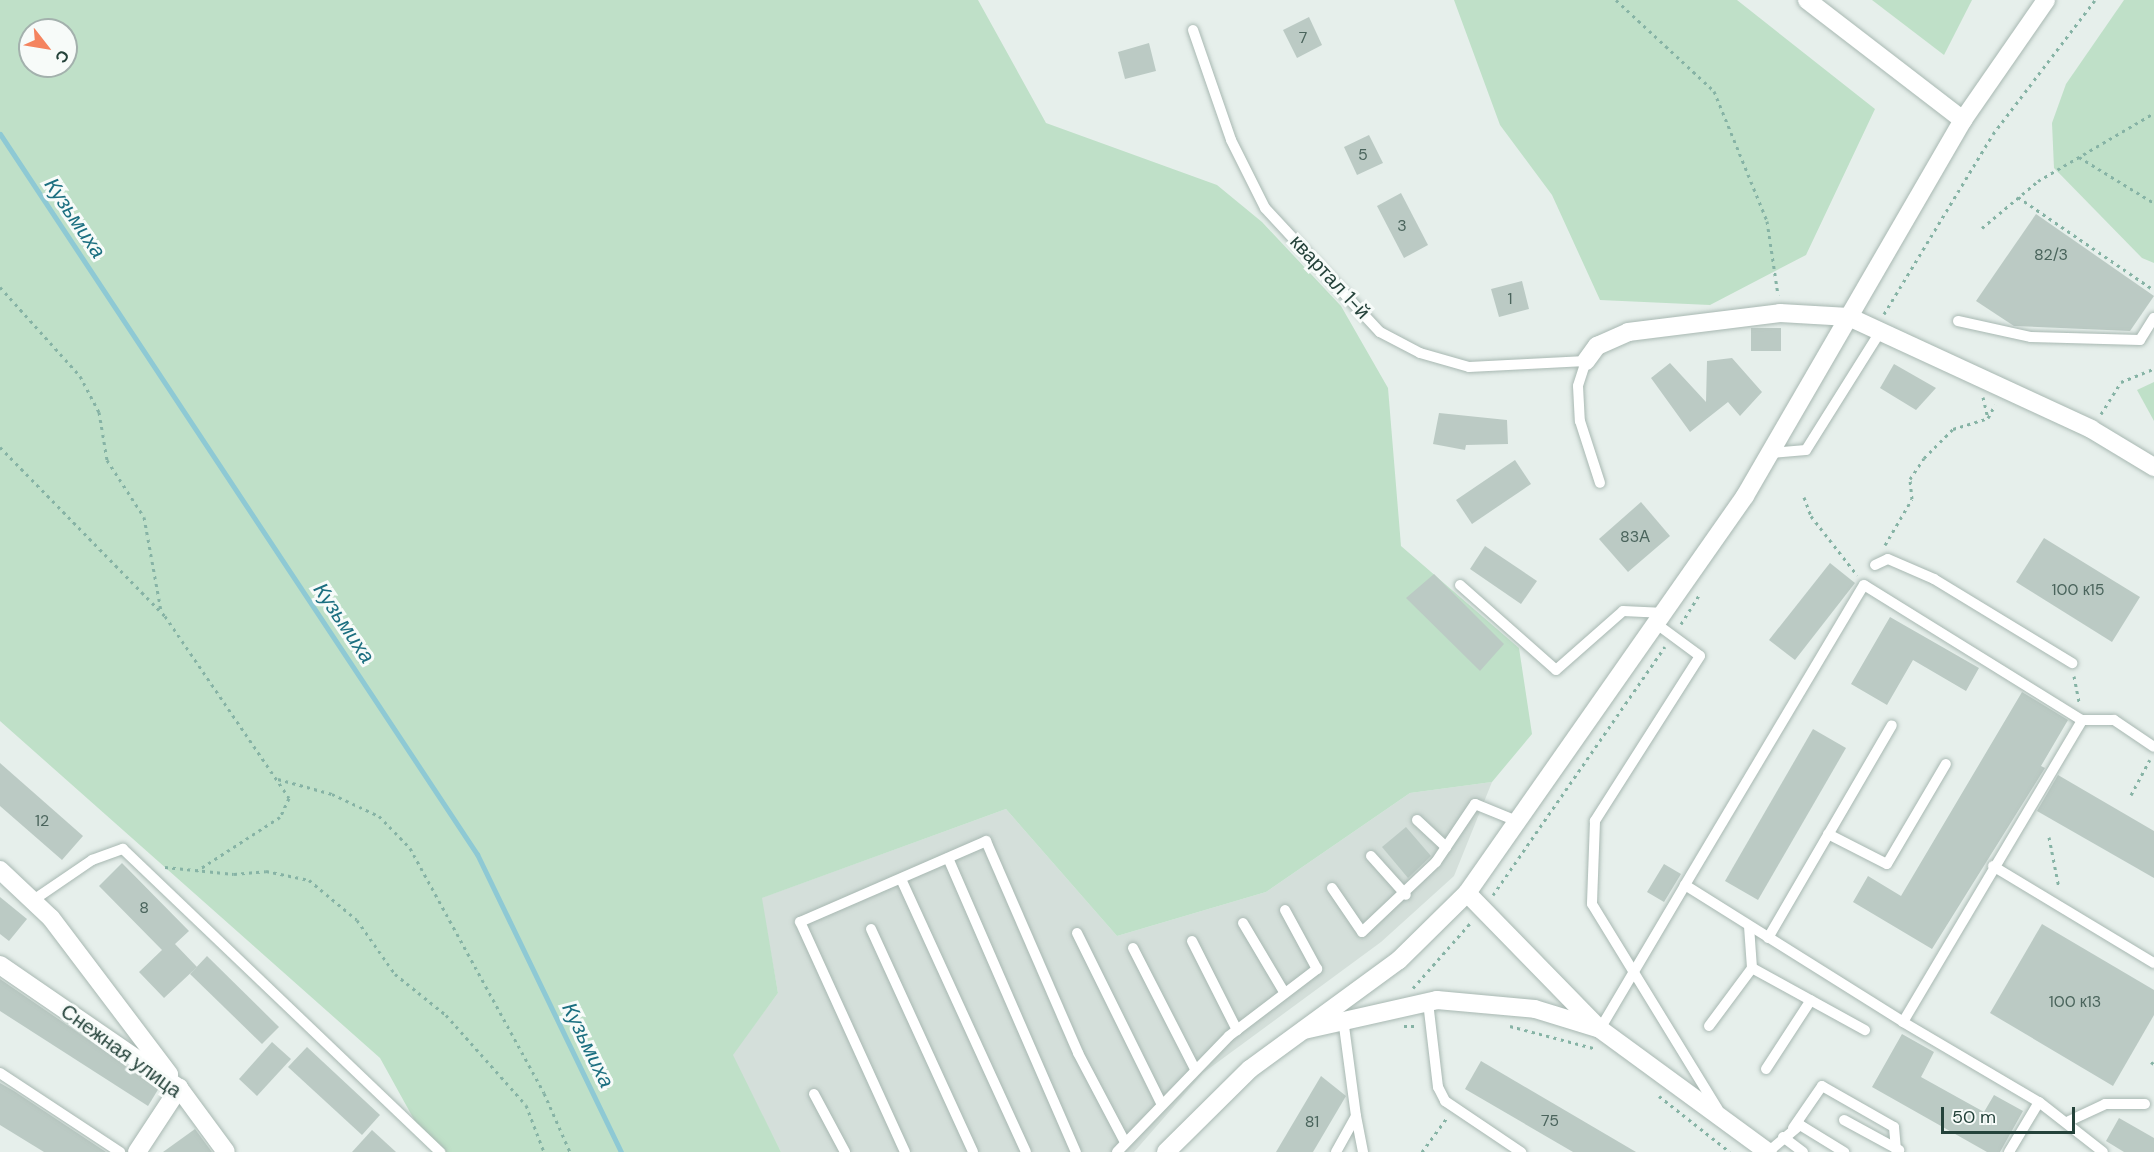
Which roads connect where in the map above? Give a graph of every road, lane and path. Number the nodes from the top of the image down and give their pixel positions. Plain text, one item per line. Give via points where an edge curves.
1 (1616, 0) edge
2 (1806, 0) edge
3 (2046, 0) edge
4 (2096, 0) edge
5 (1193, 30) dead end
6 (2154, 113) edge
7 (1963, 120) junction
8 (2079, 157) junction
9 (2018, 197) junction
10 (2154, 204) edge
11 (1982, 228) dead end
12 (0, 287) edge
13 (2154, 290) edge
14 (1780, 313) junction
15 (1849, 317) junction
16 (2154, 318) edge
17 (1958, 321) dead end
18 (1880, 326) junction
19 (1586, 361) junction
20 (2154, 369) edge
21 (1999, 388) junction
22 (2096, 420) dead end
23 (0, 447) edge
24 (1771, 453) junction
25 (2154, 467) edge
26 (1600, 483) dead end
27 (1804, 497) dead end
28 (1875, 565) joint
29 (1460, 585) dead end
30 (1864, 585) junction
31 (162, 613) junction
32 (1662, 619) junction
33 (2072, 663) joint
34 (2082, 720) junction
35 (1892, 725) dead end
36 (2154, 747) edge
37 (2154, 753) edge
38 (1946, 764) dead end
39 (278, 779) junction
40 (2131, 795) dead end
41 (1417, 820) dead end
42 (1519, 822) junction
43 (1828, 834) junction
44 (2049, 837) dead end
45 (1446, 847) junction
46 (1371, 856) dead end
47 (948, 858) junction
48 (1993, 866) junction
49 (165, 867) dead end
50 (0, 870) edge
51 (198, 870) junction
52 (902, 879) junction
53 (1685, 885) junction
54 (1332, 888) dead end
55 (1467, 892) junction
56 (1406, 895) junction
57 (32, 901) junction
58 (2063, 908) junction
59 (1285, 910) dead end
60 (1243, 923) dead end
61 (1749, 926) junction
62 (871, 929) dead end
63 (1077, 933) dead end
64 (1768, 938) junction
65 (1192, 941) dead end
66 (1133, 948) dead end
67 (2154, 963) edge
68 (0, 965) edge
69 (1752, 968) junction
70 (1633, 978) junction
71 (1284, 992) junction
72 (1811, 1000) junction
73 (1428, 1002) junction
74 (1343, 1019) junction
75 (1903, 1022) junction
76 (1430, 1024) junction
77 (1508, 1026) dead end
78 (1709, 1026) dead end
79 (1304, 1029) junction
80 (1403, 1029) dead end
81 (1600, 1029) junction
82 (1237, 1030) junction
83 (1865, 1030) dead end
84 (1599, 1049) dead end
85 (1195, 1069) junction
86 (1766, 1069) dead end
87 (0, 1074) edge
88 (179, 1088) junction
89 (1655, 1093) dead end
90 (814, 1094) dead end
91 (2039, 1102) junction
92 (1161, 1103) junction
93 (2145, 1104) dead end
94 (1722, 1115) junction
95 (1356, 1116) junction
96 (1844, 1120) dead end
97 (2069, 1121) junction
98 (1442, 1125) dead end
99 (1793, 1128) junction
100 (1783, 1137) junction
101 (1125, 1142) junction
102 (1899, 1150) edge
103 (120, 1152) edge
104 (137, 1152) edge
105 (226, 1152) edge
106 (440, 1152) edge
107 (544, 1152) edge
108 (570, 1152) edge
109 (845, 1152) edge
110 (905, 1152) edge
111 (973, 1152) edge
112 (1026, 1152) edge
113 (1076, 1152) edge
114 (1117, 1152) edge
115 (1166, 1152) edge
116 (1336, 1152) edge
117 (1363, 1152) edge
118 (1422, 1152) edge
119 (1521, 1152) edge
120 (1730, 1152) edge
121 (1768, 1152) edge
122 (1803, 1152) edge
123 (1845, 1152) edge
124 (2009, 1152) edge
125 (2103, 1152) edge

1 - 14 path via 1714,91 1767,221
2 - 7 street
3 - 7 street
4 - 18 path via 1993,134
5 - 19 lane, квартал 1-й via 1232,140 1265,208 1380,332 1420,353 1469,367
6 - 8 path
7 - 15 street
8 - 9 path
8 - 10 path
9 - 11 path
9 - 13 path
12 - 31 path via 80,376 99,412 107,460 144,517
14 - 15 street
14 - 19 street via 1628,332 1597,346
15 - 18 street
15 - 24 street
16 - 17 lane via 2140,340 2031,337
18 - 21 street
18 - 24 lane via 1806,450
19 - 26 lane via 1578,386 1580,422
20 - 22 path via 2121,382
21 - 25 street via 2091,429
21 - 28 path via 1988,418 1953,429 1924,458 1910,479 1912,499
23 - 31 path
24 - 32 street
27 - 30 path via 1811,516
28 - 33 lane via 1888,559 1934,579
29 - 32 lane via 1556,670 1623,611
30 - 34 lane
30 - 53 lane
31 - 39 path
32 - 42 street
32 - 70 lane via 1700,656 1595,821 1592,904
33 - 34 path
34 - 36 lane via 2114,720
34 - 48 lane
35 - 43 lane
37 - 40 path
38 - 43 lane via 1887,864
39 - 51 path via 289,798 280,817
39 - 108 path via 332,794 379,816 410,849 544,1093
41 - 45 lane
42 - 45 lane via 1475,804
42 - 55 street
43 - 64 lane
44 - 58 path
45 - 56 lane
46 - 56 lane
47 - 52 lane
47 - 101 lane via 986,841 1078,1053
47 - 113 lane via 1015,1024
48 - 58 lane
48 - 75 lane
49 - 51 path
50 - 57 street
51 - 107 path via 266,871 309,880 357,920 394,974 446,1015 526,1105
52 - 110 lane via 800,922
52 - 112 lane
53 - 61 lane
53 - 70 lane
54 - 56 lane via 1362,932
55 - 79 street via 1399,960
55 - 81 street
57 - 88 street
57 - 106 lane via 92,860 123,849
58 - 67 lane
59 - 71 lane via 1317,969
60 - 71 lane
61 - 64 lane
61 - 69 lane
62 - 111 lane
63 - 92 lane
64 - 75 lane
65 - 82 lane
66 - 85 lane
68 - 88 street, Снежная улица
69 - 72 lane
69 - 78 lane
70 - 81 lane
70 - 94 lane
71 - 82 lane
72 - 83 lane
72 - 86 lane
73 - 74 street
73 - 76 lane
73 - 81 street via 1475,1000 1535,1009
74 - 79 street
74 - 95 lane
75 - 91 lane
76 - 80 path
76 - 119 lane via 1438,1087 1445,1101
77 - 84 path
79 - 115 street via 1216,1098
81 - 94 street
82 - 85 lane
85 - 92 lane
87 - 103 lane
88 - 104 street
88 - 105 street, Снежная улица
89 - 120 path
90 - 109 lane
91 - 97 lane
91 - 124 lane
92 - 101 lane
93 - 97 lane via 2105,1104
94 - 121 street
95 - 116 lane
95 - 117 lane
96 - 102 lane
97 - 125 lane
98 - 118 path
99 - 100 lane
99 - 102 lane via 1822,1086 1894,1127
99 - 123 lane via 1800,1125
100 - 121 lane
100 - 122 lane
101 - 114 lane

